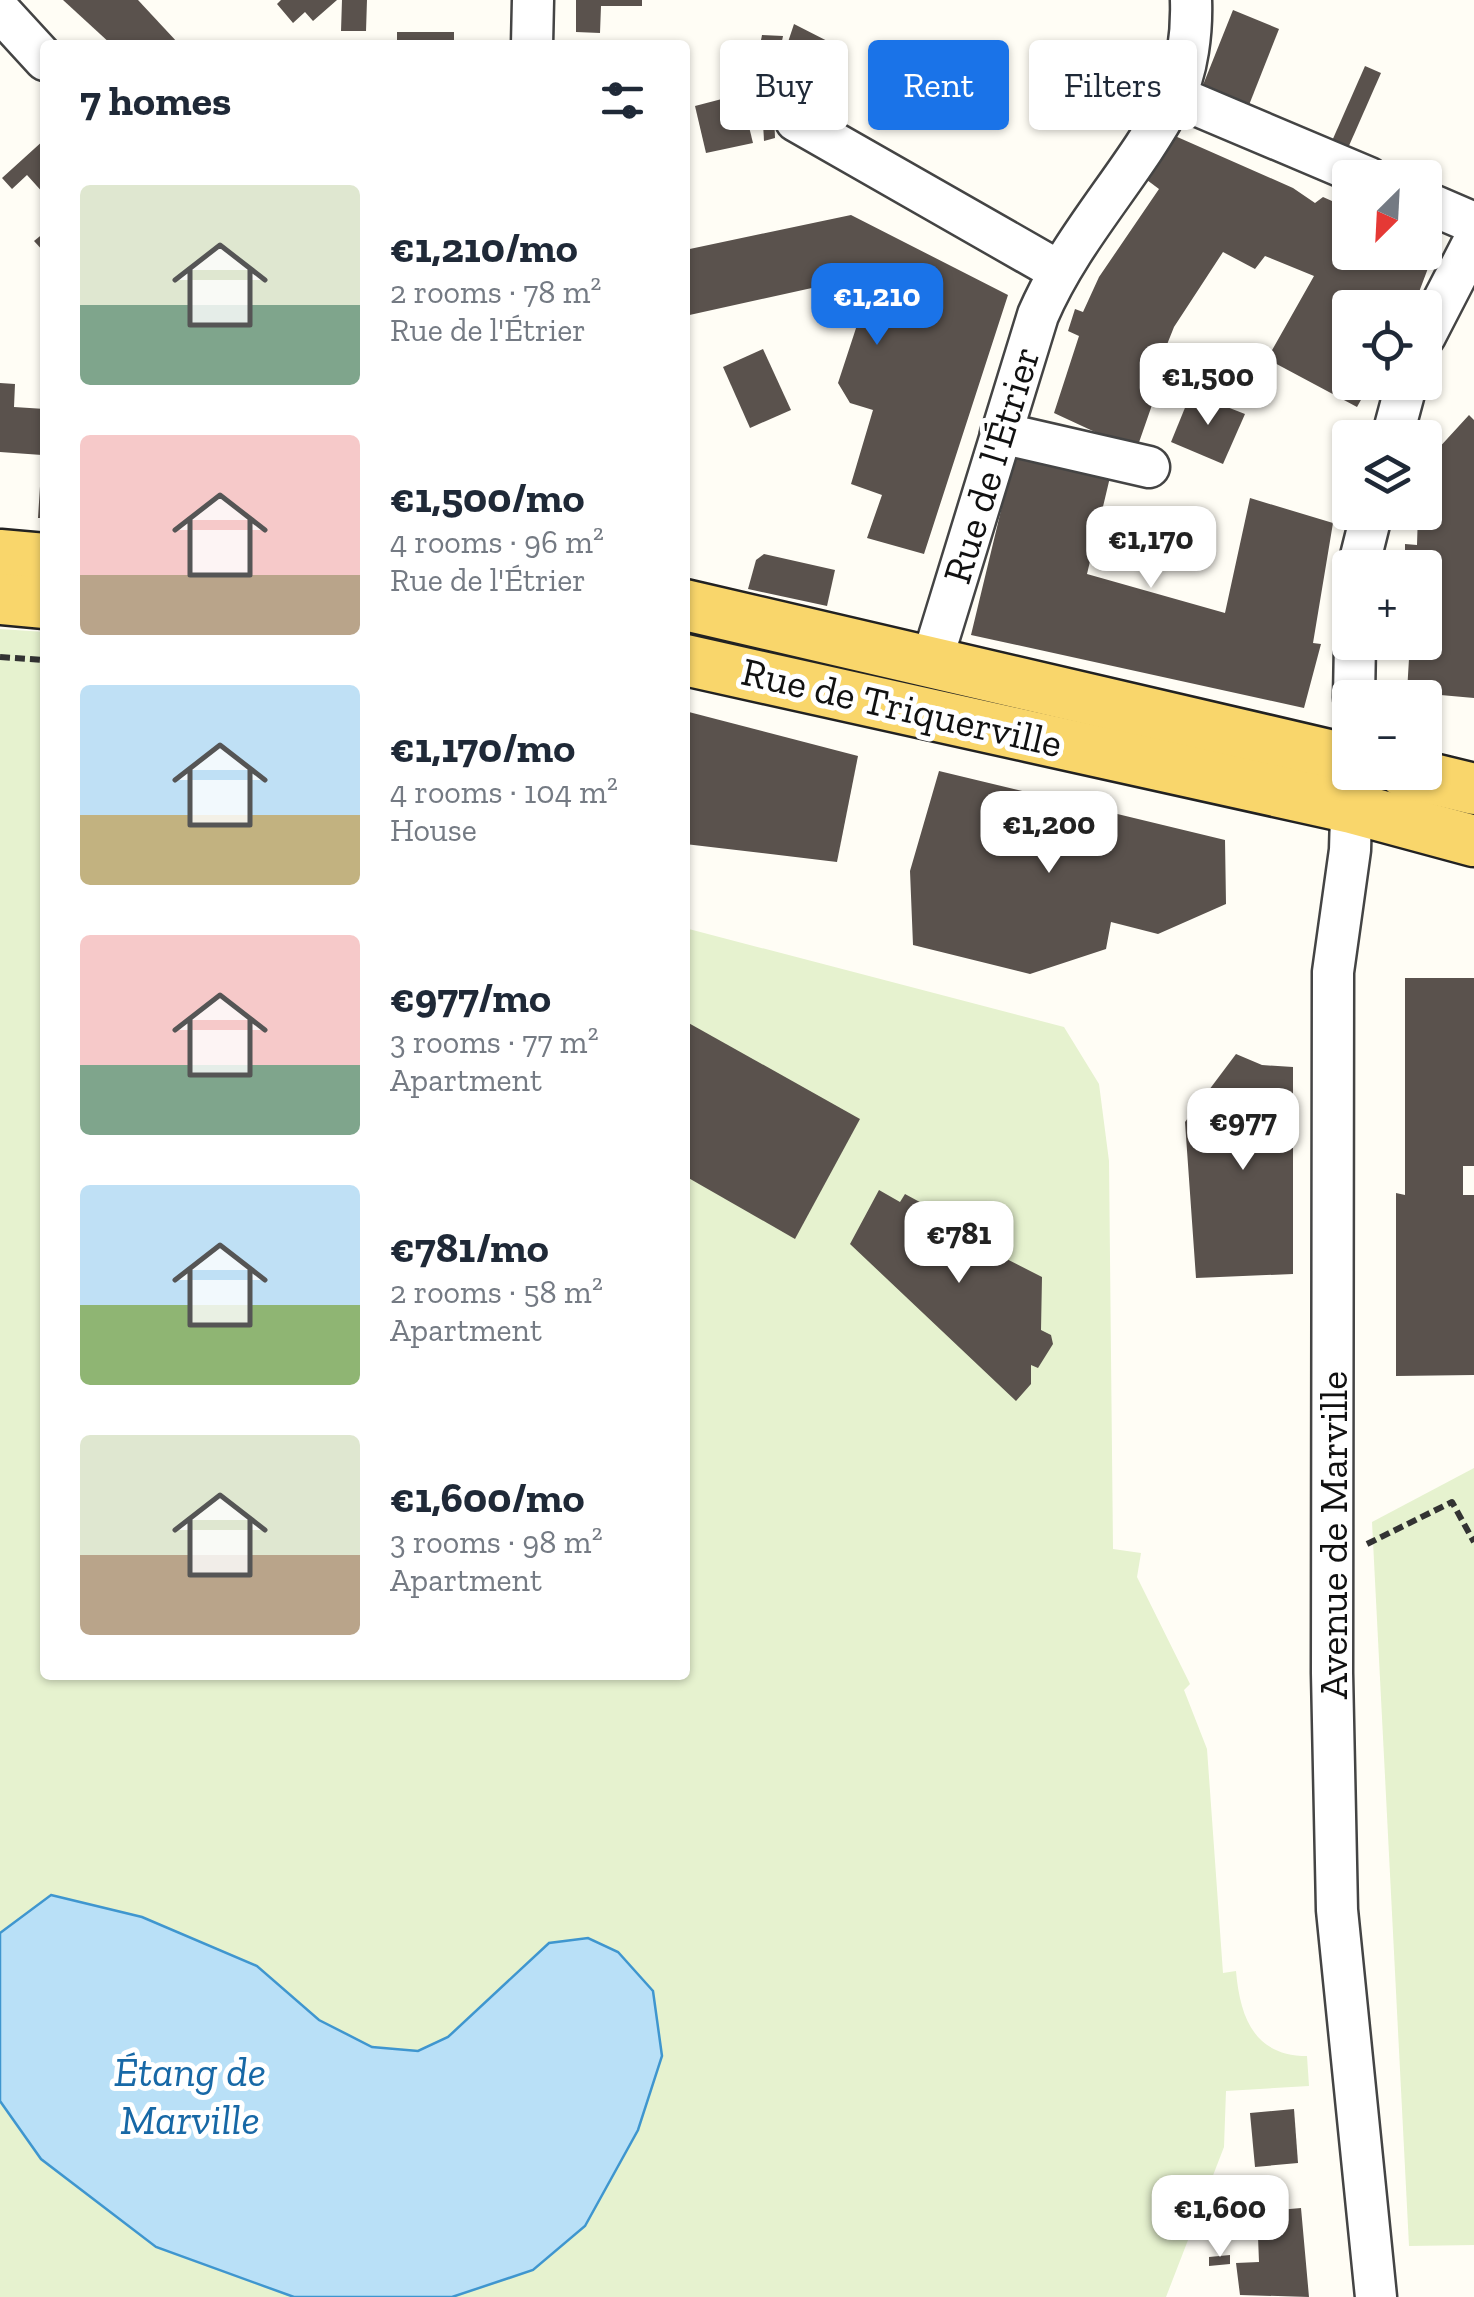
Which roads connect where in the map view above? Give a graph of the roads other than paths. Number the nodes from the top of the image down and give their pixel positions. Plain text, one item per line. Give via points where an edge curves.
1 (532, 0) edge
2 (1191, 0) edge
3 (0, 11) edge
4 (532, 40) edge
5 (1188, 40) edge
6 (40, 55) edge
7 (1197, 105) edge
8 (812, 130) edge
9 (1152, 130) edge
10 (1332, 162) edge
11 (1442, 210) edge
12 (1474, 224) edge
13 (1474, 241) edge
14 (1058, 270) junction
15 (1442, 303) edge
16 (1001, 433) junction
17 (1149, 467) dead end
18 (0, 555) edge
19 (40, 559) edge
20 (0, 599) edge
21 (40, 602) edge
22 (690, 606) edge
23 (690, 661) edge
24 (931, 663) junction
25 (1332, 775) edge
26 (1332, 777) edge
27 (1442, 781) edge
28 (1474, 789) edge
29 (1350, 790) edge
30 (1371, 790) edge
31 (1474, 841) edge
32 (1376, 2297) edge

1 - 4 street
2 - 5 street, Rue de l'Étrier
3 - 6 street
7 - 10 street
8 - 14 street
9 - 14 street, Rue de l'Étrier
11 - 12 street
13 - 15 street
14 - 16 street, Rue de l'Étrier
16 - 17 street
16 - 24 street, Rue de l'Étrier
18 - 19 main road
20 - 21 main road
22 - 24 main road, Rue de Triquerville
23 - 26 main road, Rue de Triquerville
24 - 25 main road, Rue de Triquerville
27 - 28 main road
29 - 32 street, Avenue de Marville via 1333,972 1332,1673 1337,1910
30 - 31 main road

